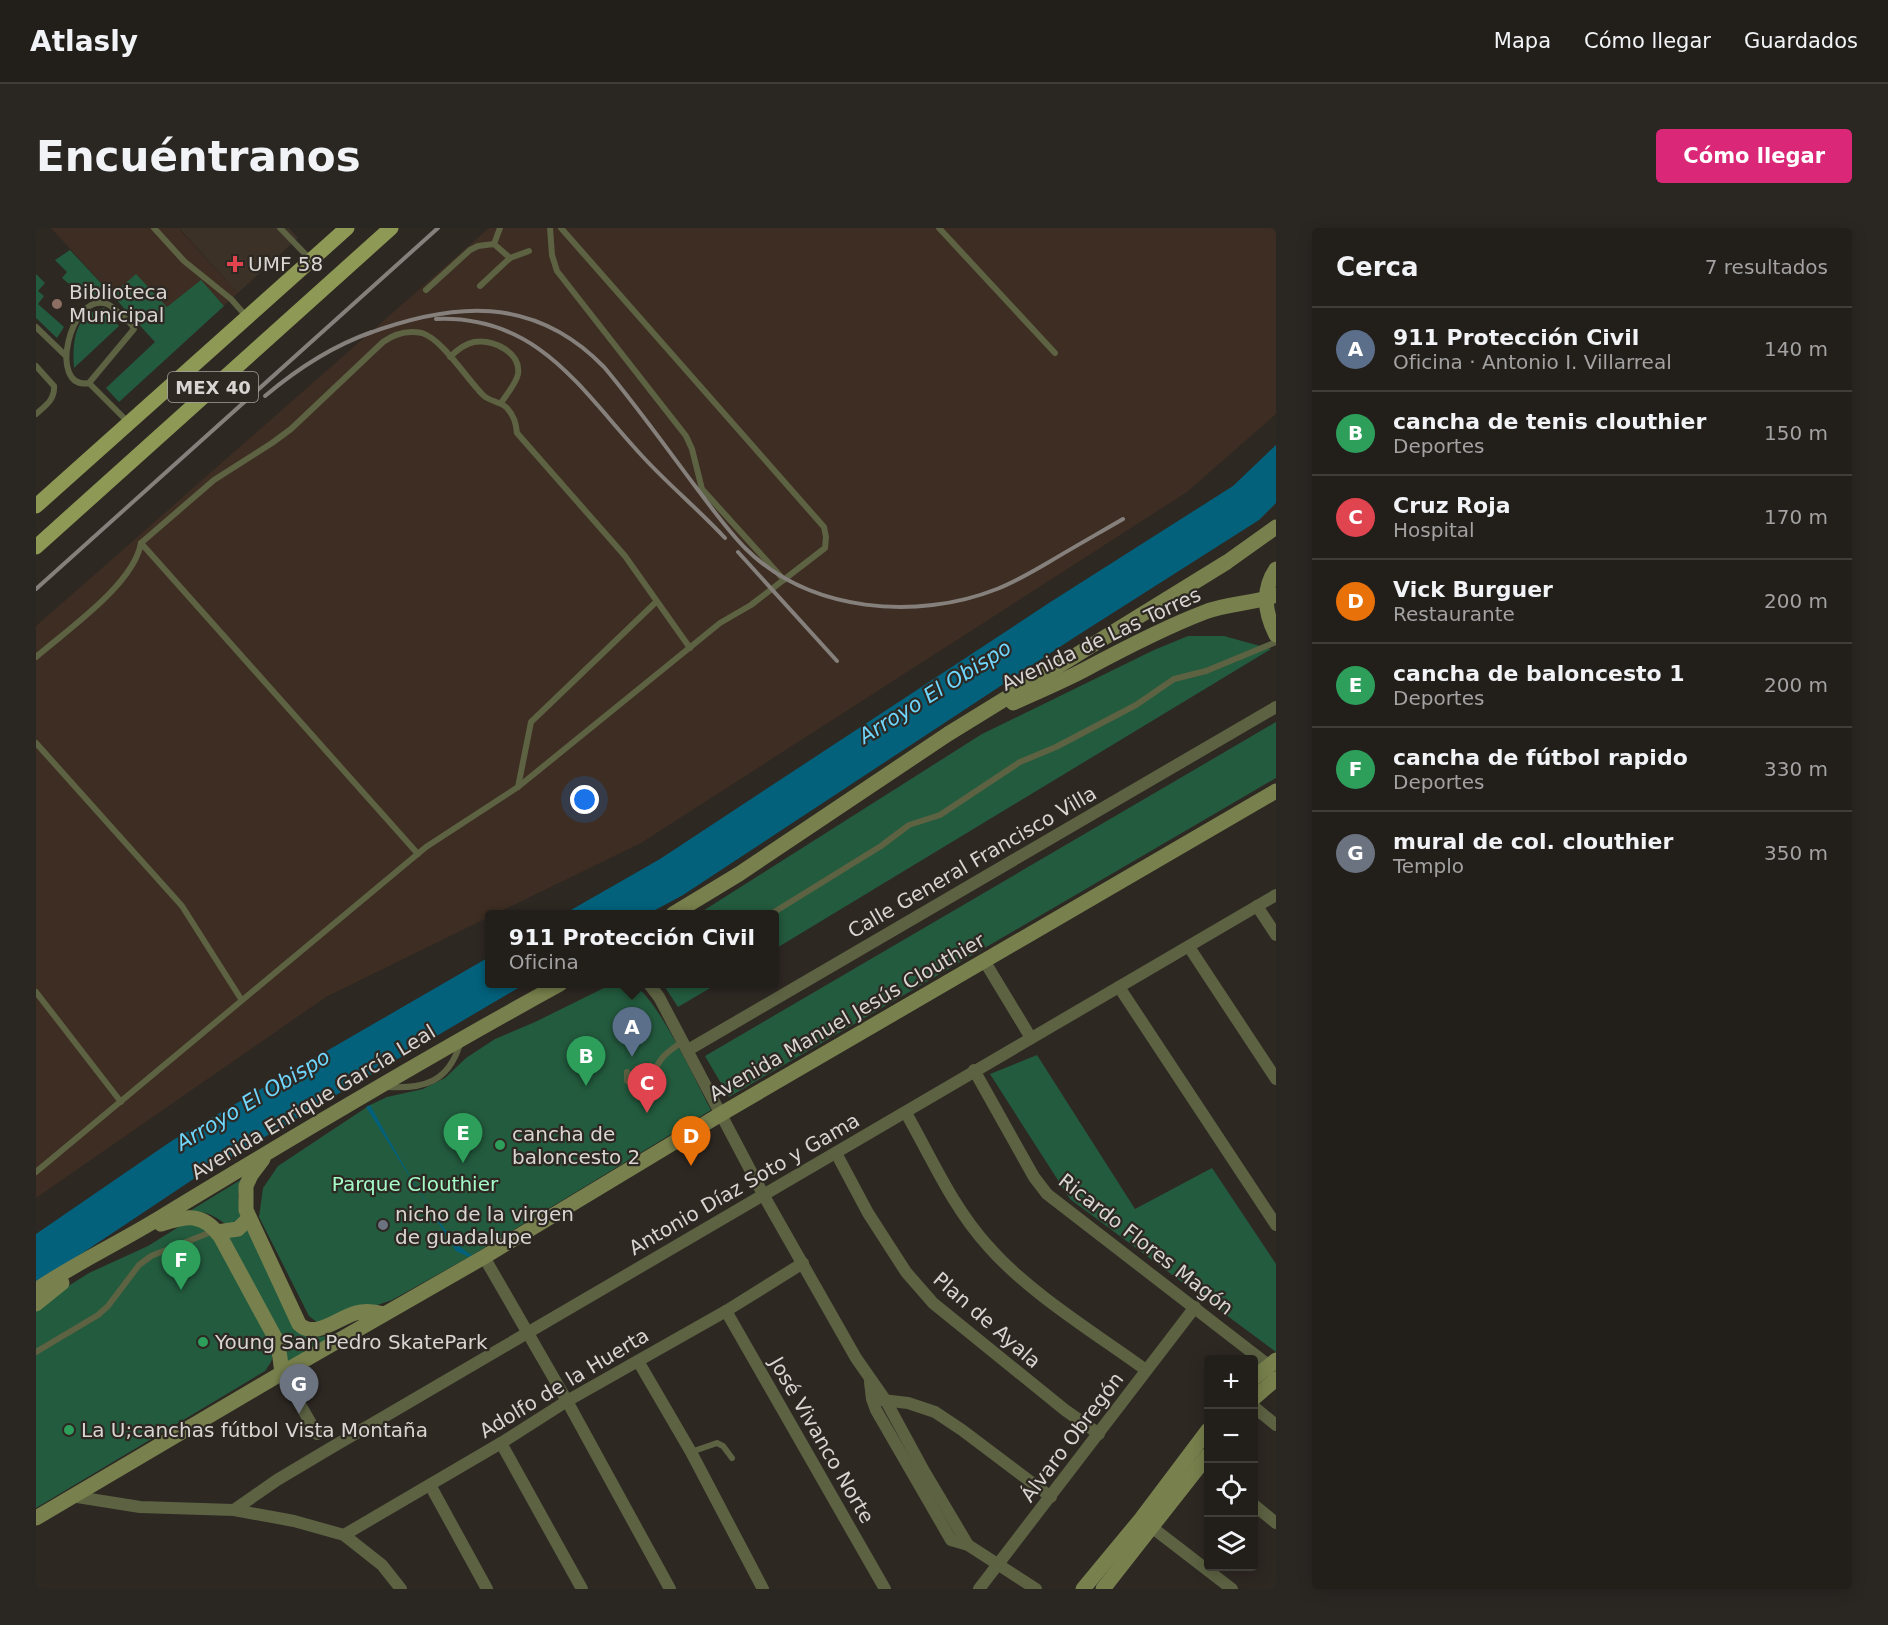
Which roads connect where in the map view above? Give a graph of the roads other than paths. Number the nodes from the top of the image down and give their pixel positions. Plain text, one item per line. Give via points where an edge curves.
1 (154, 228) edge
2 (280, 228) edge
3 (347, 228) edge
4 (392, 228) edge
5 (500, 228) edge
6 (550, 228) edge
7 (939, 228) edge
8 (563, 229) edge
9 (494, 244) junction
10 (529, 251) dead end
11 (510, 258) junction
12 (311, 260) junction
13 (480, 286) dead end
14 (426, 290) dead end
15 (247, 316) junction
16 (36, 327) edge
17 (1055, 353) dead end
18 (66, 356) junction
19 (450, 357) junction
20 (36, 366) edge
21 (89, 383) junction
22 (501, 403) junction
23 (36, 414) edge
24 (129, 423) junction
25 (36, 506) edge
26 (1276, 527) edge
27 (141, 543) junction
28 (36, 547) edge
29 (1276, 569) edge
30 (784, 580) junction
31 (1271, 597) edge
32 (656, 602) junction
33 (1276, 635) edge
34 (1276, 642) edge
35 (690, 648) junction
36 (36, 657) edge
37 (1276, 706) edge
38 (948, 734) junction
39 (36, 743) edge
40 (518, 787) junction
41 (1276, 791) edge
42 (418, 854) junction
43 (1276, 895) edge
44 (1257, 906) junction
45 (682, 910) edge
46 (779, 910) edge
47 (1276, 935) edge
48 (1189, 947) junction
49 (985, 962) junction
50 (1119, 987) junction
51 (553, 988) edge
52 (656, 988) edge
53 (36, 992) edge
54 (241, 999) junction
55 (462, 1037) junction
56 (1031, 1038) junction
57 (686, 1046) junction
58 (974, 1070) junction
59 (627, 1072) dead end
60 (1276, 1079) edge
61 (380, 1086) junction
62 (121, 1102) junction
63 (906, 1113) junction
64 (721, 1114) junction
65 (268, 1152) junction
66 (836, 1153) junction
67 (36, 1172) edge
68 (764, 1196) junction
69 (249, 1218) junction
70 (1276, 1225) edge
71 (146, 1227) junction
72 (216, 1231) junction
73 (484, 1257) junction
74 (89, 1259) junction
75 (803, 1263) junction
76 (36, 1290) edge
77 (36, 1305) edge
78 (1194, 1307) junction
79 (726, 1311) junction
80 (384, 1314) junction
81 (527, 1332) junction
82 (36, 1352) edge
83 (638, 1361) junction
84 (1274, 1365) edge
85 (1146, 1370) junction
86 (282, 1373) junction
87 (1258, 1375) edge
88 (1276, 1379) edge
89 (870, 1381) junction
90 (1258, 1395) edge
91 (872, 1399) junction
92 (567, 1401) junction
93 (886, 1401) junction
94 (1256, 1409) edge
95 (1276, 1425) edge
96 (317, 1434) dead end
97 (1099, 1434) junction
98 (501, 1443) junction
99 (691, 1452) junction
100 (732, 1458) dead end
101 (1202, 1461) edge
102 (430, 1485) junction
103 (71, 1496) junction
104 (1051, 1497) junction
105 (1258, 1508) edge
106 (234, 1510) junction
107 (36, 1518) edge
108 (1146, 1523) junction
109 (1276, 1523) edge
110 (344, 1535) junction
111 (968, 1545) junction
112 (999, 1565) junction
113 (1089, 1587) edge
114 (401, 1589) edge
115 (487, 1589) edge
116 (582, 1589) edge
117 (670, 1589) edge
118 (763, 1589) edge
119 (885, 1589) edge
120 (979, 1589) edge
121 (1036, 1589) edge
122 (1103, 1589) edge
123 (1232, 1589) edge

1 - 15 lane via 184,261
2 - 12 lane
3 - 12 main road, MEX 40
4 - 28 main road, MEX 40
5 - 9 lane
6 - 30 lane via 557,271 686,436 702,489
7 - 17 lane
8 - 30 lane via 824,527 825,548
9 - 11 lane
9 - 14 lane via 470,250
10 - 11 lane
11 - 13 lane
12 - 15 main road, MEX 40
15 - 24 main road, MEX 40
16 - 18 lane
18 - 21 lane via 74,380
18 - 21 lane via 73,327 89,307 108,304 132,324 132,333
19 - 22 lane via 484,396
19 - 22 lane via 462,346 479,342 498,346 514,356 518,377
19 - 27 lane via 422,333 401,333 389,338 291,429 214,480
20 - 23 lane via 55,390
21 - 24 lane
22 - 32 lane via 516,421 517,433 625,556
24 - 25 main road, MEX 40
26 - 38 street via 1227,562
27 - 36 lane via 134,562 114,590
27 - 42 lane
29 - 31 street via 1267,585
30 - 35 lane
31 - 33 street via 1268,616
31 - 38 street, Avenida de Las Torres via 1202,613
32 - 35 lane
32 - 40 lane via 531,722
34 - 46 lane via 1206,671 1174,679 1136,705 1020,762 940,815 909,825
35 - 40 lane
37 - 57 street, Calle General Francisco Villa
38 - 45 street
39 - 54 lane via 182,906
40 - 42 lane
41 - 49 street, Avenida Manuel Jesús Clouthier
42 - 54 lane
43 - 44 street, Antonio Díaz Soto y Gama
44 - 47 street
44 - 48 street, Antonio Díaz Soto y Gama
48 - 50 street, Antonio Díaz Soto y Gama
48 - 60 street
49 - 56 street
49 - 64 street, Avenida Manuel Jesús Clouthier
50 - 56 street, Antonio Díaz Soto y Gama
50 - 70 street
51 - 55 street, Avenida Enrique García Leal
52 - 57 street
53 - 62 lane
54 - 62 lane
55 - 61 street, Avenida Enrique García Leal
55 - 61 lane via 454,1060 435,1080 415,1087
56 - 58 street, Antonio Díaz Soto y Gama
57 - 59 lane via 664,1055 655,1073 636,1086 627,1082
57 - 64 street
58 - 63 street, Antonio Díaz Soto y Gama
58 - 78 street, Ricardo Flores Magón via 1047,1194
61 - 65 street, Avenida Enrique García Leal
62 - 67 lane
63 - 66 street, Antonio Díaz Soto y Gama
63 - 85 street via 968,1222 988,1247 1055,1305
64 - 68 street
64 - 73 street, Avenida Manuel Jesús Clouthier
65 - 69 street via 246,1186
65 - 71 street, Avenida Enrique García Leal
66 - 68 street, Antonio Díaz Soto y Gama
66 - 97 street, Plan de Ayala via 906,1272 933,1303
68 - 75 street
68 - 81 street, Antonio Díaz Soto y Gama
69 - 72 street via 238,1229
69 - 80 street via 303,1328 317,1329 356,1313
71 - 72 street via 185,1217 207,1222
71 - 74 street, Avenida Enrique García Leal
72 - 82 lane via 151,1257 98,1315
72 - 86 street via 278,1343
73 - 80 street, Avenida Manuel Jesús Clouthier
73 - 81 street
74 - 76 street, Avenida Enrique García Leal
74 - 77 street, Avenida Enrique García Leal
75 - 79 street, Adolfo de la Huerta
75 - 89 street
78 - 84 street, Ricardo Flores Magón
78 - 85 street, Álvaro Obregón
79 - 83 street, Adolfo de la Huerta
79 - 119 street, José Vivanco Norte
80 - 86 street, Avenida Manuel Jesús Clouthier
81 - 92 street
81 - 106 street, Antonio Díaz Soto y Gama via 303,1464
83 - 92 street, Adolfo de la Huerta
83 - 99 street
84 - 87 street
85 - 97 street, Álvaro Obregón
86 - 96 street
86 - 103 street, Avenida Manuel Jesús Clouthier
88 - 90 street
89 - 91 street
89 - 93 street
91 - 93 street
91 - 111 street via 944,1530 951,1540
92 - 98 street, Adolfo de la Huerta
92 - 117 street
93 - 104 street via 915,1404 935,1412
93 - 111 street
94 - 95 street
97 - 104 street, Álvaro Obregón
98 - 102 street, Adolfo de la Huerta
98 - 116 street
99 - 100 lane via 717,1443
99 - 118 street
101 - 108 street
102 - 110 street, Adolfo de la Huerta
102 - 115 street
103 - 106 street via 140,1507
103 - 107 street, Avenida Manuel Jesús Clouthier
104 - 112 street, Álvaro Obregón
105 - 109 street
106 - 110 street
108 - 113 street
108 - 122 street
108 - 123 street
110 - 114 street via 382,1565
111 - 112 street
112 - 120 street, Álvaro Obregón
112 - 121 street

